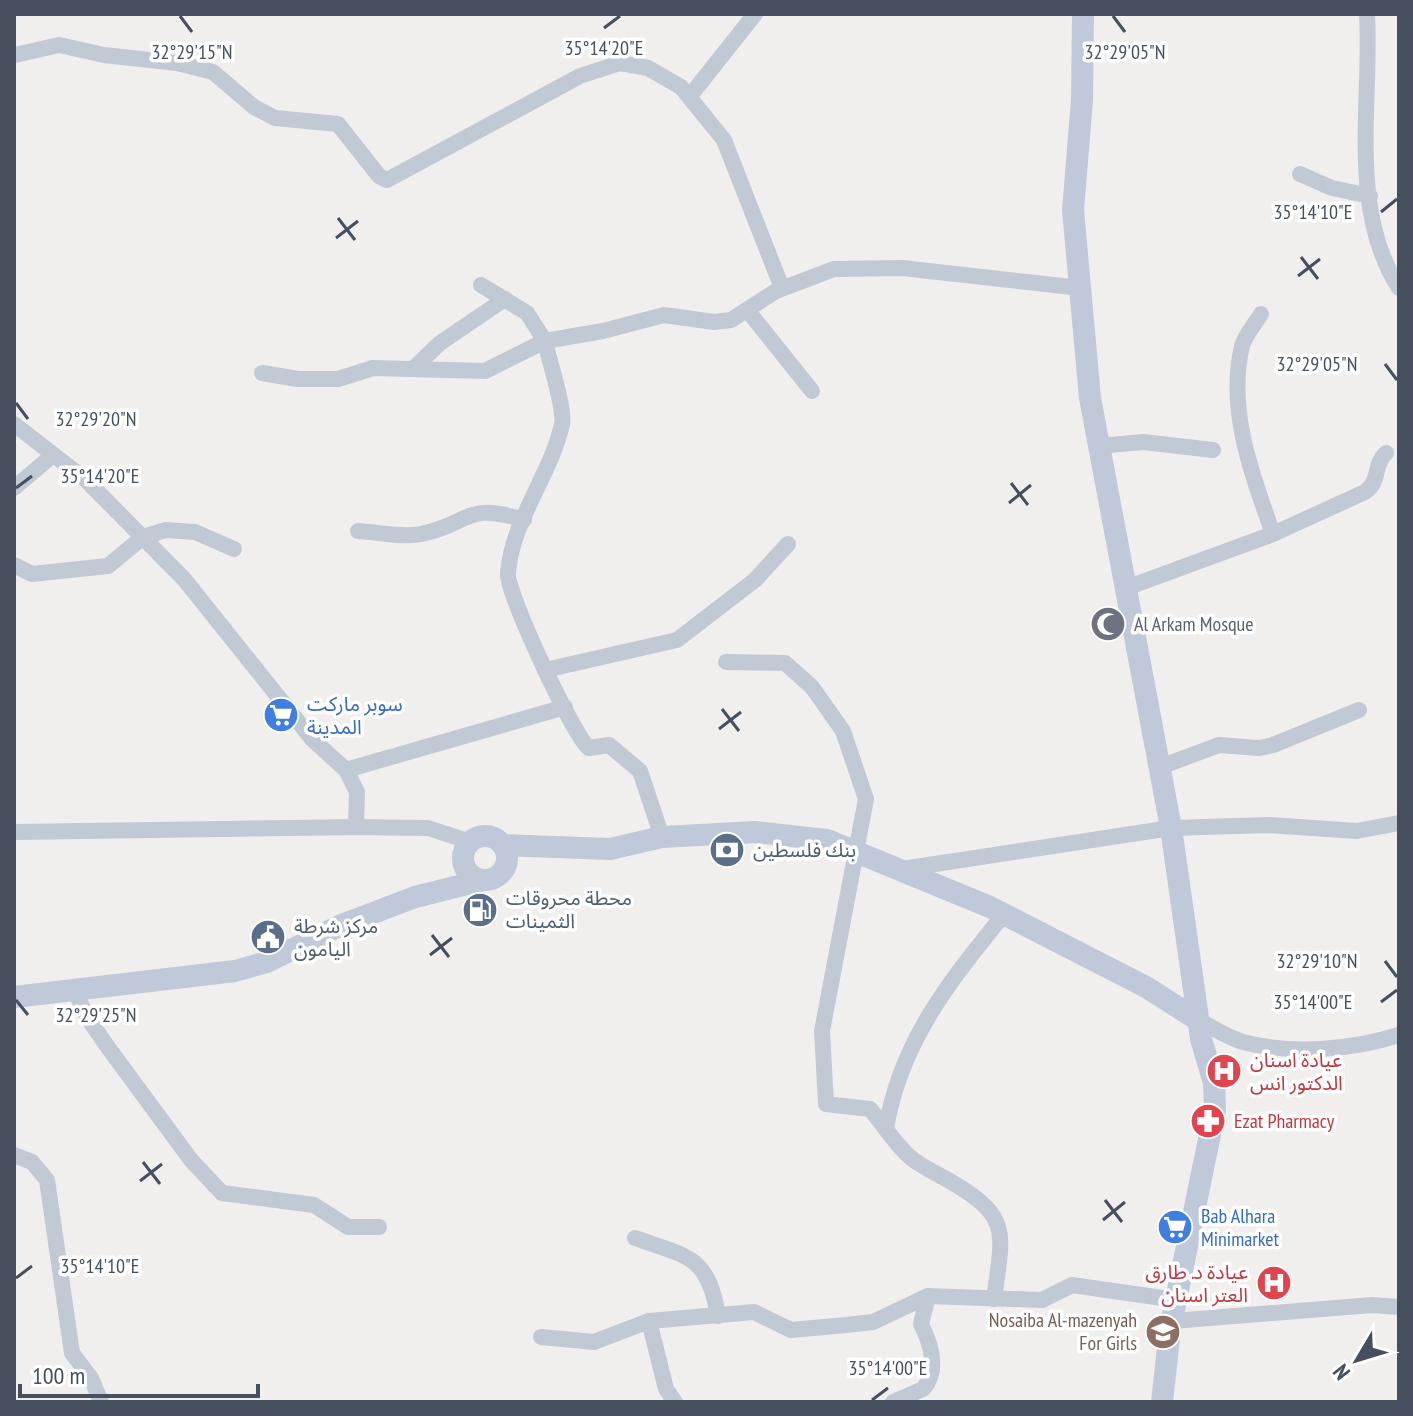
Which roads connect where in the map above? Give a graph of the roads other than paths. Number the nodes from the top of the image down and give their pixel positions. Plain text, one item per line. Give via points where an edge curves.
1 (755, 14) edge
2 (1083, 14) edge
3 (1367, 14) edge
4 (15, 55) edge
5 (690, 96) junction
6 (1300, 174) dead end
7 (1370, 196) junction
8 (481, 285) dead end
9 (782, 288) junction
10 (1080, 288) junction
11 (1399, 288) edge
12 (505, 299) junction
13 (748, 311) junction
14 (1261, 314) dead end
15 (545, 341) junction
16 (414, 368) junction
17 (262, 373) dead end
18 (812, 391) dead end
19 (14, 424) edge
20 (1099, 446) junction
21 (1213, 450) dead end
22 (1386, 453) dead end
23 (53, 455) junction
24 (14, 488) edge
25 (524, 520) junction
26 (358, 531) dead end
27 (1273, 534) junction
28 (143, 537) junction
29 (788, 544) dead end
30 (234, 549) dead end
31 (14, 565) edge
32 (1126, 588) junction
33 (726, 662) dead end
34 (545, 670) junction
35 (565, 707) junction
36 (1359, 710) dead end
37 (1160, 767) junction
38 (346, 770) junction
39 (1399, 823) edge
40 (356, 827) junction
41 (1171, 828) junction
42 (14, 832) edge
43 (662, 837) junction
44 (471, 842) junction
45 (503, 845) junction
46 (858, 850) junction
47 (902, 869) junction
48 (483, 880) junction
49 (1004, 914) junction
50 (74, 989) junction
51 (14, 997) edge
52 (1198, 1020) junction
53 (1399, 1035) edge
54 (886, 1129) junction
55 (14, 1155) edge
56 (379, 1227) dead end
57 (635, 1238) dead end
58 (928, 1296) junction
59 (994, 1299) junction
60 (1399, 1307) edge
61 (1175, 1310) junction
62 (718, 1316) junction
63 (649, 1321) junction
64 (541, 1337) dead end
65 (101, 1402) edge
66 (675, 1402) edge
67 (893, 1402) edge
68 (1162, 1402) edge

1 - 5 street
2 - 10 street via 1082,112 1073,200
3 - 7 street
4 - 5 street via 59,45 213,72 275,118 338,124 387,180 580,76 620,63 660,72
5 - 9 street via 724,140
6 - 7 street
7 - 11 street via 1380,246
8 - 12 street
9 - 10 street via 834,269 875,268
9 - 13 street
10 - 20 street
12 - 15 street via 527,313
12 - 16 street via 440,343
13 - 15 street via 723,322 650,317
13 - 18 street
14 - 27 street via 1242,344 1236,407
15 - 16 street via 485,371
15 - 25 street via 563,422
16 - 17 street via 373,368 338,379
19 - 23 street
20 - 21 street via 1143,442
20 - 32 street
22 - 27 street via 1369,489
23 - 24 street
23 - 28 street
25 - 26 street via 497,512 469,513 423,534
25 - 34 street via 508,580
27 - 32 street
28 - 30 street via 166,530 195,532
28 - 31 street via 108,566 32,574
28 - 38 street via 184,579 312,739
29 - 34 street via 755,580 677,640
32 - 37 street
33 - 46 street via 785,663 812,687 843,731 866,799
34 - 35 street
35 - 38 street
35 - 43 street via 582,743 589,748 609,745 640,771
36 - 37 street via 1273,745 1219,745
37 - 41 street
38 - 40 street via 357,792
39 - 41 street via 1357,831 1268,825
40 - 42 street
40 - 44 street via 428,828
41 - 47 street
41 - 52 street
43 - 45 street via 610,849
43 - 46 street via 785,833
44 - 45 street via 484,836
44 - 48 street via 463,861 470,874
45 - 48 street via 506,866 497,877
46 - 47 street
46 - 54 street via 822,1031 826,1104 870,1109
47 - 49 street
48 - 50 street via 415,897 243,969
49 - 52 street via 1146,987
49 - 54 street via 920,1027 898,1080
50 - 51 street
50 - 56 street via 107,1046 191,1160 222,1193 314,1205 348,1227
52 - 53 street via 1241,1042 1302,1050
52 - 61 street via 1215,1110
54 - 59 street via 910,1158 994,1212 1000,1233
55 - 65 street via 32,1162 47,1180 72,1353
57 - 62 street via 698,1262 713,1288
58 - 59 street
58 - 62 street via 860,1324 791,1330 754,1312
58 - 67 street via 921,1324 934,1367 923,1389
59 - 61 street via 1042,1300 1072,1285
60 - 61 street
61 - 68 street
62 - 63 street
63 - 64 street via 594,1342
63 - 66 street via 666,1389

